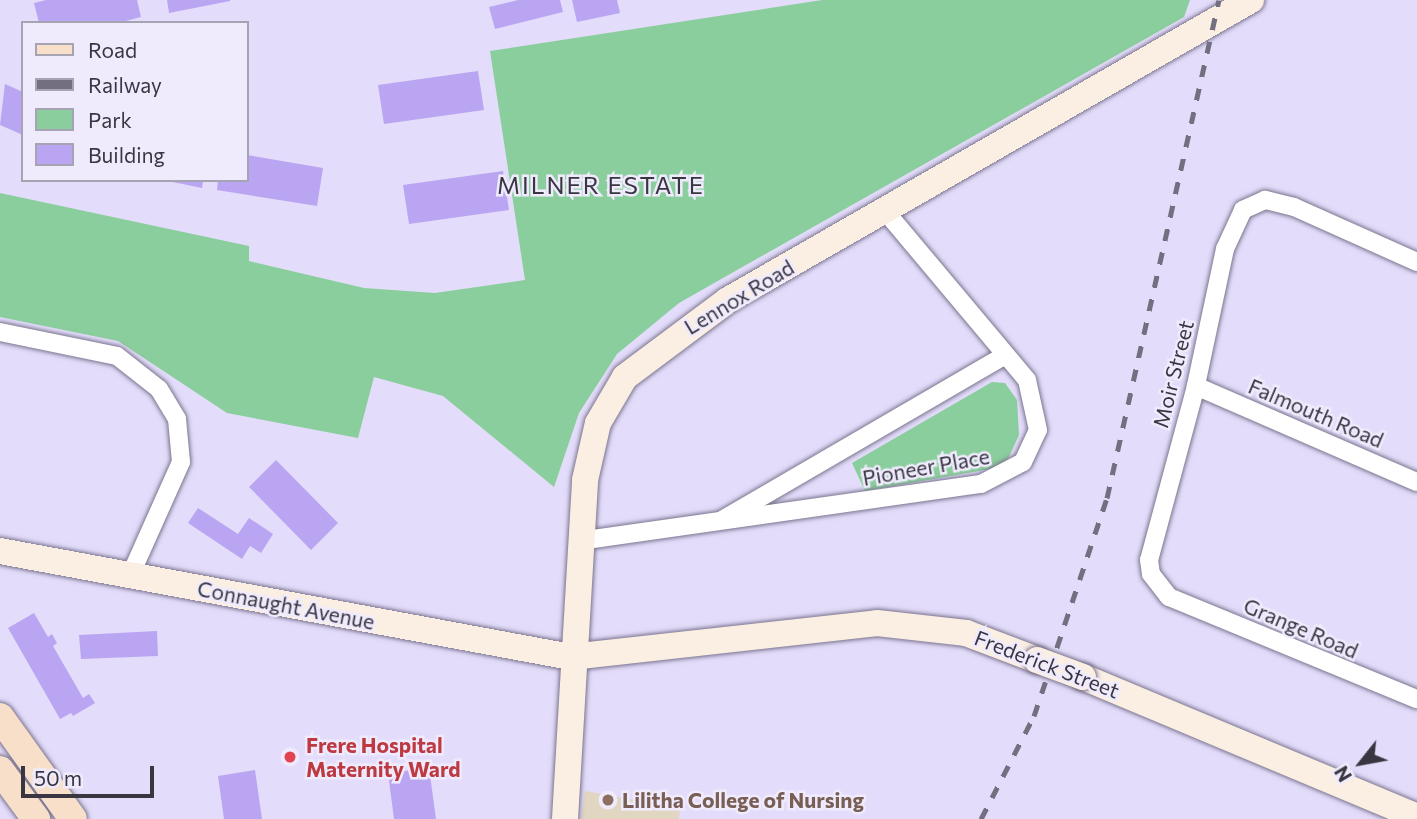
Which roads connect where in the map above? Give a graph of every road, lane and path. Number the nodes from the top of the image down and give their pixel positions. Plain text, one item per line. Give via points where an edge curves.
1 (1251, 0) edge
2 (887, 213) junction
3 (1417, 261) edge
4 (0, 332) edge
5 (1006, 355) junction
6 (1196, 386) junction
7 (1417, 482) edge
8 (713, 526) junction
9 (579, 541) junction
10 (0, 551) edge
11 (131, 574) junction
12 (1169, 597) joint
13 (571, 657) junction
14 (1417, 699) edge
15 (0, 717) edge
16 (0, 770) edge
17 (1417, 817) edge
18 (36, 819) edge
19 (73, 819) edge
20 (565, 819) edge

1 - 2 street, Lennox Road
2 - 5 street, Pioneer Place
2 - 9 street, Lennox Road via 728,300 625,377 595,433
3 - 6 street, Moir Street via 1294,207 1265,200 1236,220
4 - 11 street via 117,356 159,389 177,419 181,462
5 - 8 street, Pioneer Place
5 - 8 street, Pioneer Place via 1027,380 1039,413 1032,447 1009,473 981,484
6 - 7 street, Falmouth Road
6 - 12 street, Moir Street via 1150,544 1150,574
8 - 9 street, Pioneer Place
9 - 13 street, Lennox Road
10 - 11 street, Connaught Avenue
11 - 13 street, Connaught Avenue
12 - 14 street, Grange Road
13 - 17 street, Frederick Street, bridge via 877,623 966,633
13 - 20 street, Lennox Road
15 - 19 main road
16 - 18 main road

